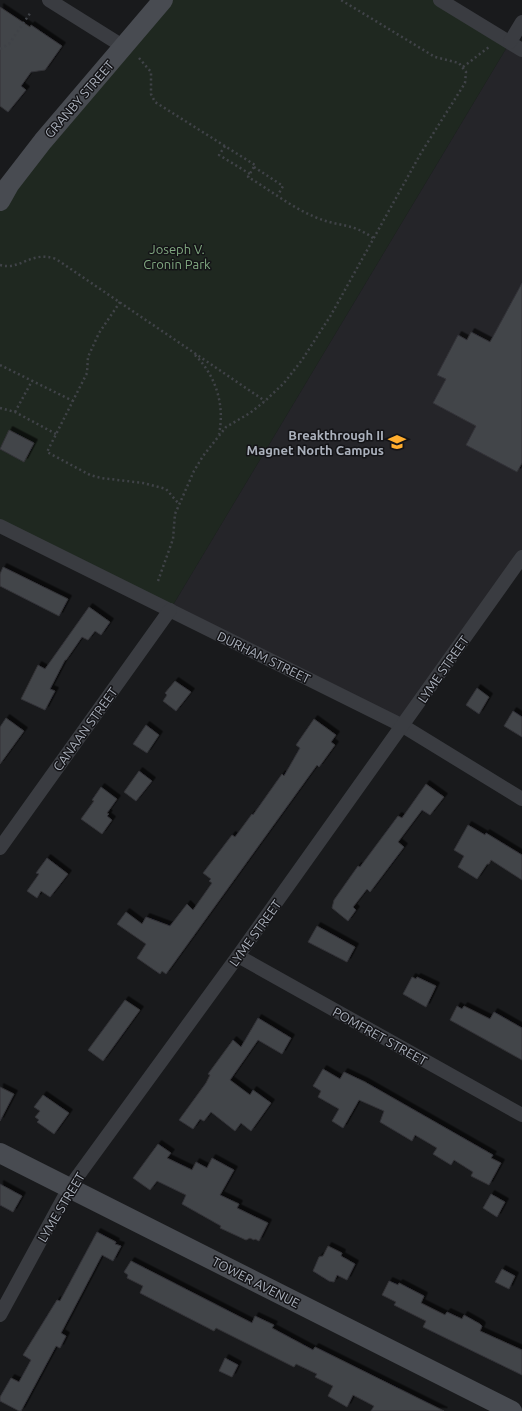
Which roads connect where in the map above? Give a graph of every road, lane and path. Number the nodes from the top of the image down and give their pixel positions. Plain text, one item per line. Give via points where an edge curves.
1 (49, 0) edge
2 (163, 0) edge
3 (341, 0) edge
4 (440, 0) edge
5 (31, 12) dead end
6 (522, 22) edge
7 (510, 42) junction
8 (489, 47) dead end
9 (0, 49) edge
10 (522, 50) edge
11 (131, 53) junction
12 (462, 67) junction
13 (225, 146) junction
14 (254, 167) junction
15 (250, 174) junction
16 (278, 195) junction
17 (0, 201) edge
18 (373, 238) junction
19 (0, 265) edge
20 (120, 302) junction
21 (186, 348) junction
22 (0, 365) edge
23 (32, 381) junction
24 (73, 401) junction
25 (266, 401) junction
26 (0, 408) edge
27 (15, 412) junction
28 (56, 434) junction
29 (219, 435) junction
30 (180, 504) junction
31 (0, 526) edge
32 (522, 557) edge
33 (158, 581) dead end
34 (170, 610) junction
35 (403, 726) junction
36 (522, 799) edge
37 (0, 848) edge
38 (238, 956) junction
39 (522, 1115) edge
40 (0, 1153) edge
41 (69, 1188) junction
42 (0, 1316) edge
43 (512, 1411) edge

1 - 11 street
2 - 11 main road, GRANBY STREET
3 - 12 path via 434,57 454,61
4 - 7 street
5 - 9 path via 9,44
6 - 7 street
7 - 10 street
8 - 12 path
11 - 13 path via 151,72 150,94 155,102
11 - 17 main road, GRANBY STREET via 42,142
12 - 18 path via 466,72 464,87 421,153
13 - 14 path via 255,165
13 - 15 path via 219,155
14 - 15 path
14 - 16 path via 284,186
15 - 16 path via 248,177
16 - 18 path via 307,214 327,222 357,228
18 - 25 path via 313,344 292,373
19 - 20 path via 12,266 31,257 50,257
20 - 21 path
20 - 24 path via 96,339 88,357 87,372
21 - 25 path
21 - 29 path via 203,364 214,382 221,413
22 - 23 path
23 - 24 path
23 - 27 path
24 - 28 path
25 - 29 path via 250,414 226,427
26 - 27 path
27 - 28 path
28 - 30 path via 47,452 90,475 143,482 166,489
29 - 30 path via 194,471
30 - 33 path via 174,519 173,539
31 - 34 street, DURHAM STREET
32 - 35 street, LYME STREET
34 - 35 street, DURHAM STREET
34 - 37 street, CANAAN STREET
35 - 36 street, DURHAM STREET
35 - 38 street, LYME STREET
38 - 39 street, POMFRET STREET
38 - 41 street, LYME STREET
40 - 41 main road, TOWER AVENUE
41 - 42 street, LYME STREET
41 - 43 main road, TOWER AVENUE

